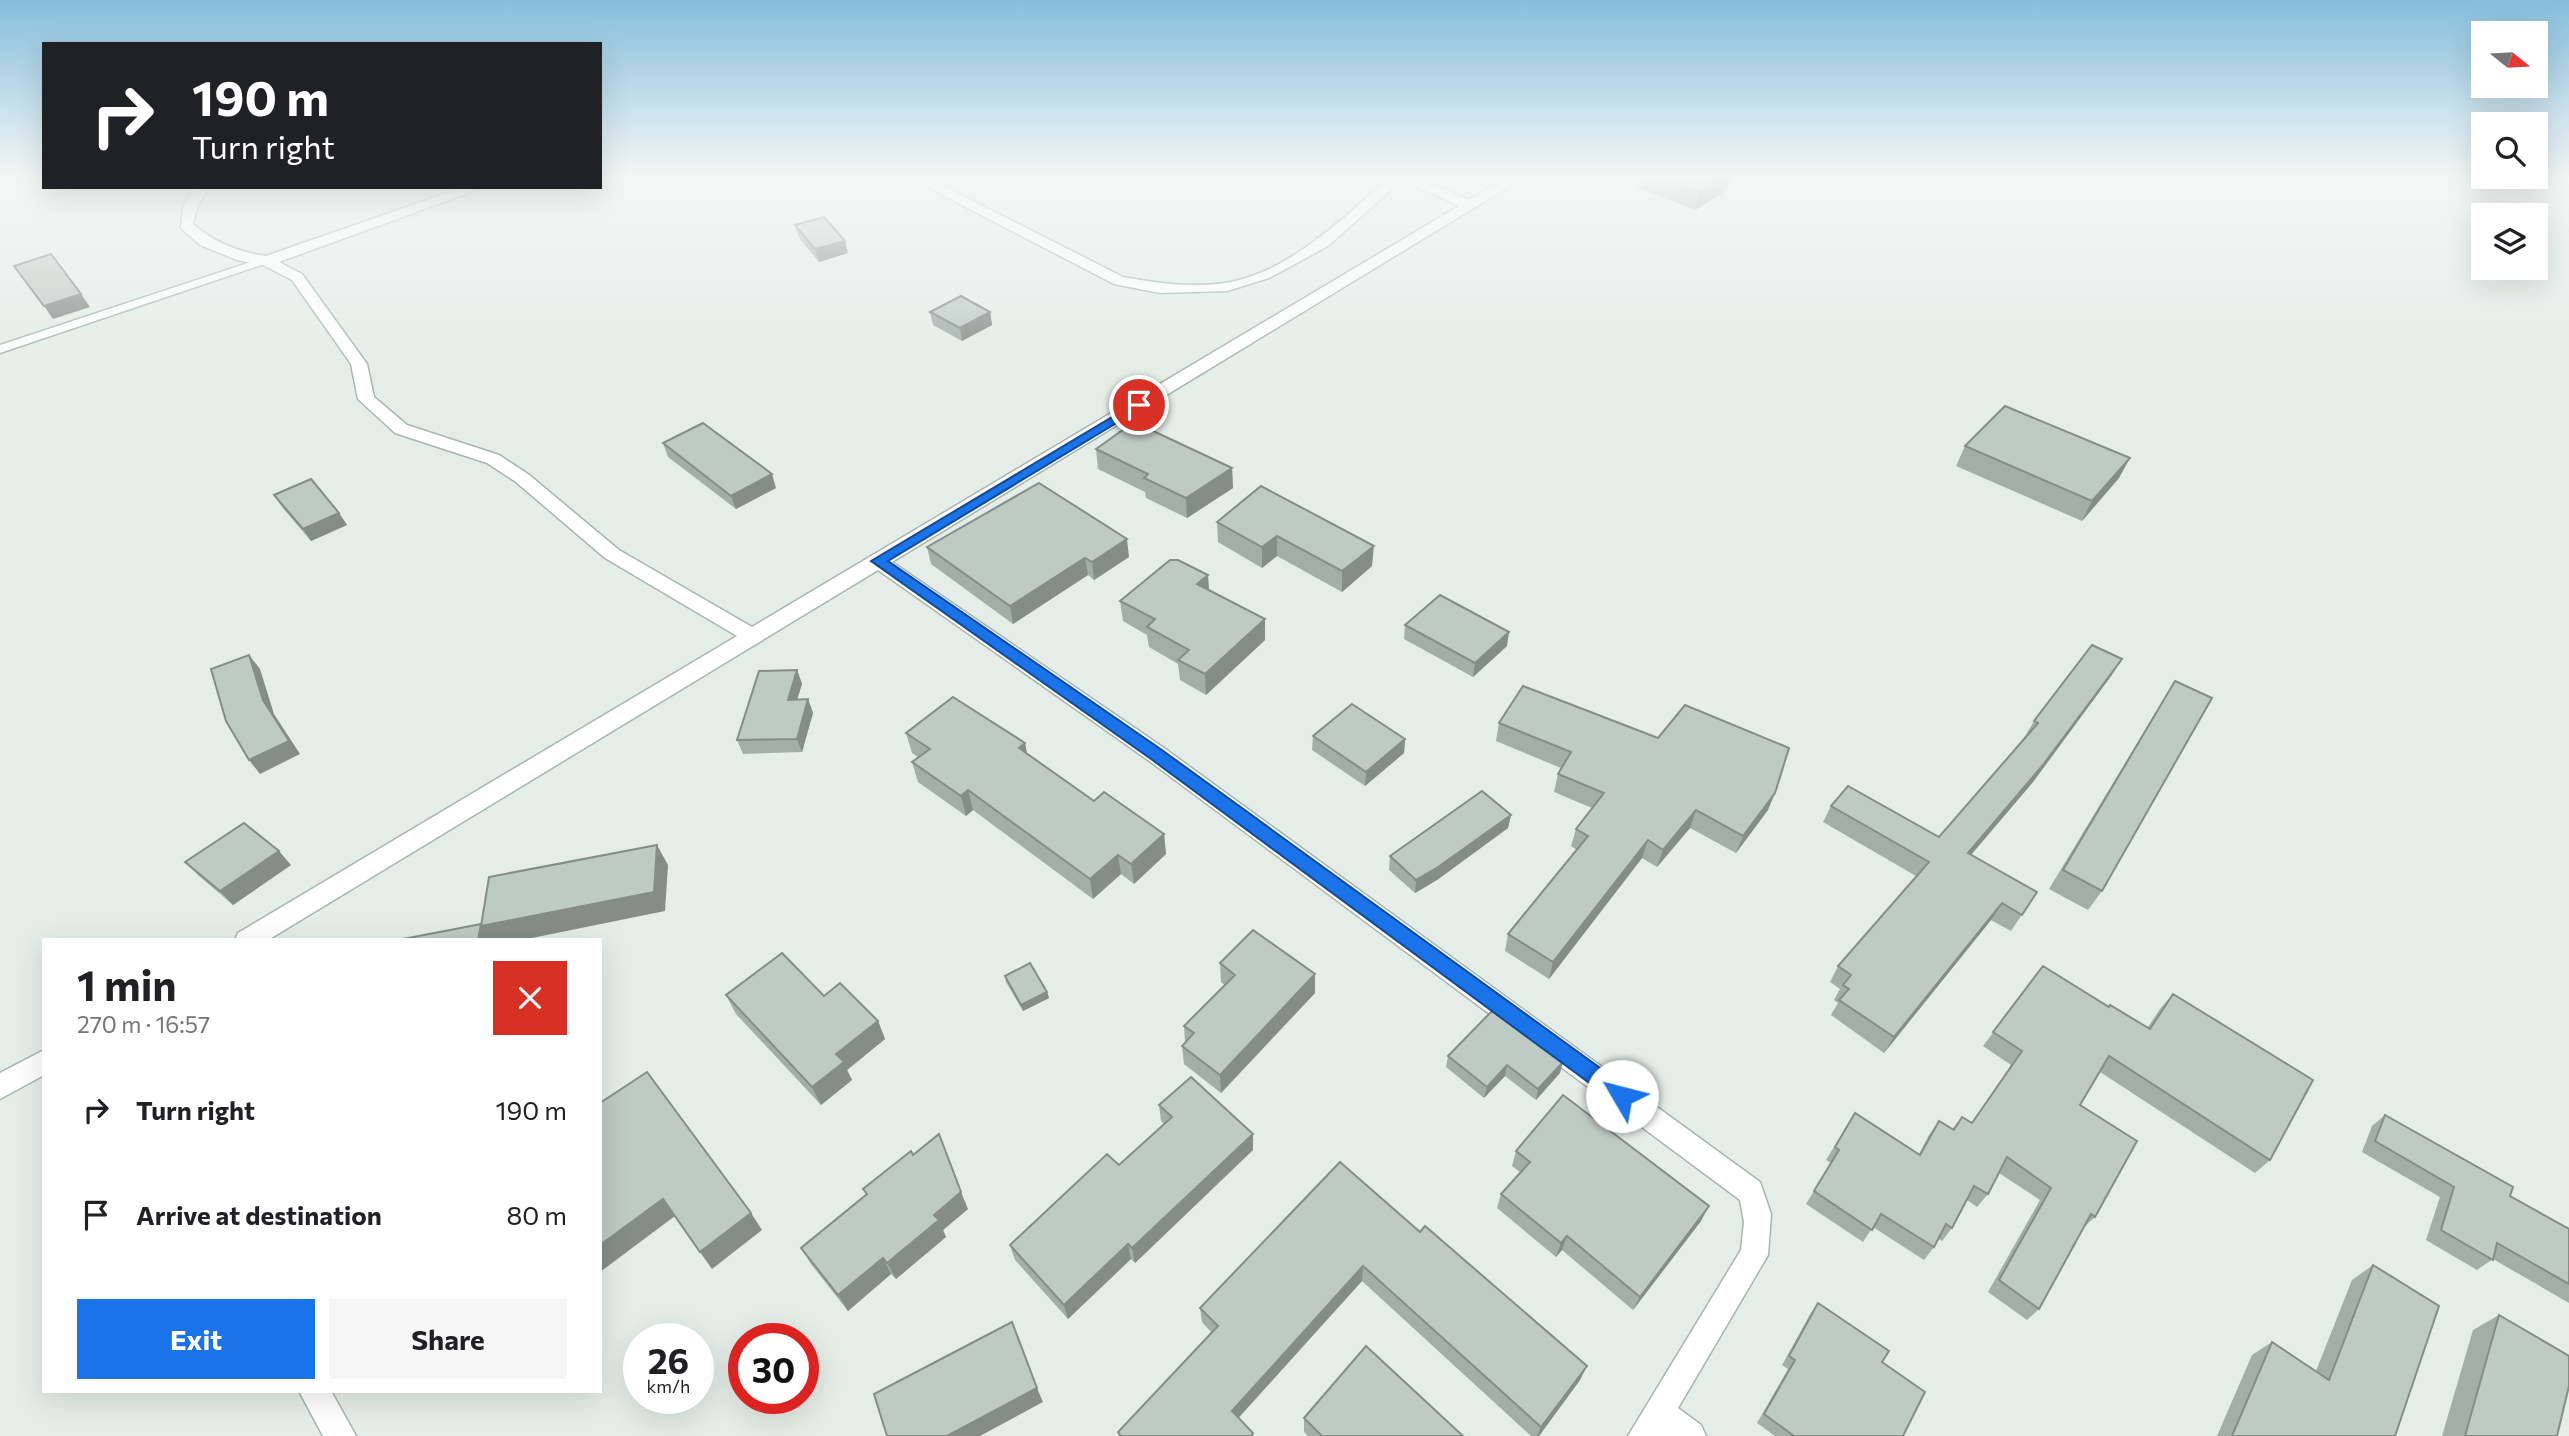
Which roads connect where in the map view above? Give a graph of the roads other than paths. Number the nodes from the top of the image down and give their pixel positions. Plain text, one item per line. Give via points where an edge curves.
1 (205, 242) edge
2 (321, 242) edge
3 (1042, 242) edge
4 (1324, 242) edge
5 (1411, 242) edge
6 (267, 261) junction
7 (0, 349) edge
8 (878, 561) junction
9 (755, 638) junction
10 (250, 938) edge
11 (42, 1062) edge
12 (0, 1087) edge
13 (315, 1393) edge
14 (1652, 1424) edge
15 (340, 1436) edge
16 (1690, 1436) edge

1 - 6 street
2 - 6 street
3 - 4 street via 1119,281 1160,288 1227,287 1264,275
5 - 8 street
6 - 7 lane
6 - 9 street via 297,277 313,296 359,364 366,399 401,429 493,459 612,554
8 - 9 street
8 - 14 street via 1156,754 1750,1191 1758,1205 1754,1255
9 - 10 street
11 - 12 street
13 - 15 street
14 - 16 street

